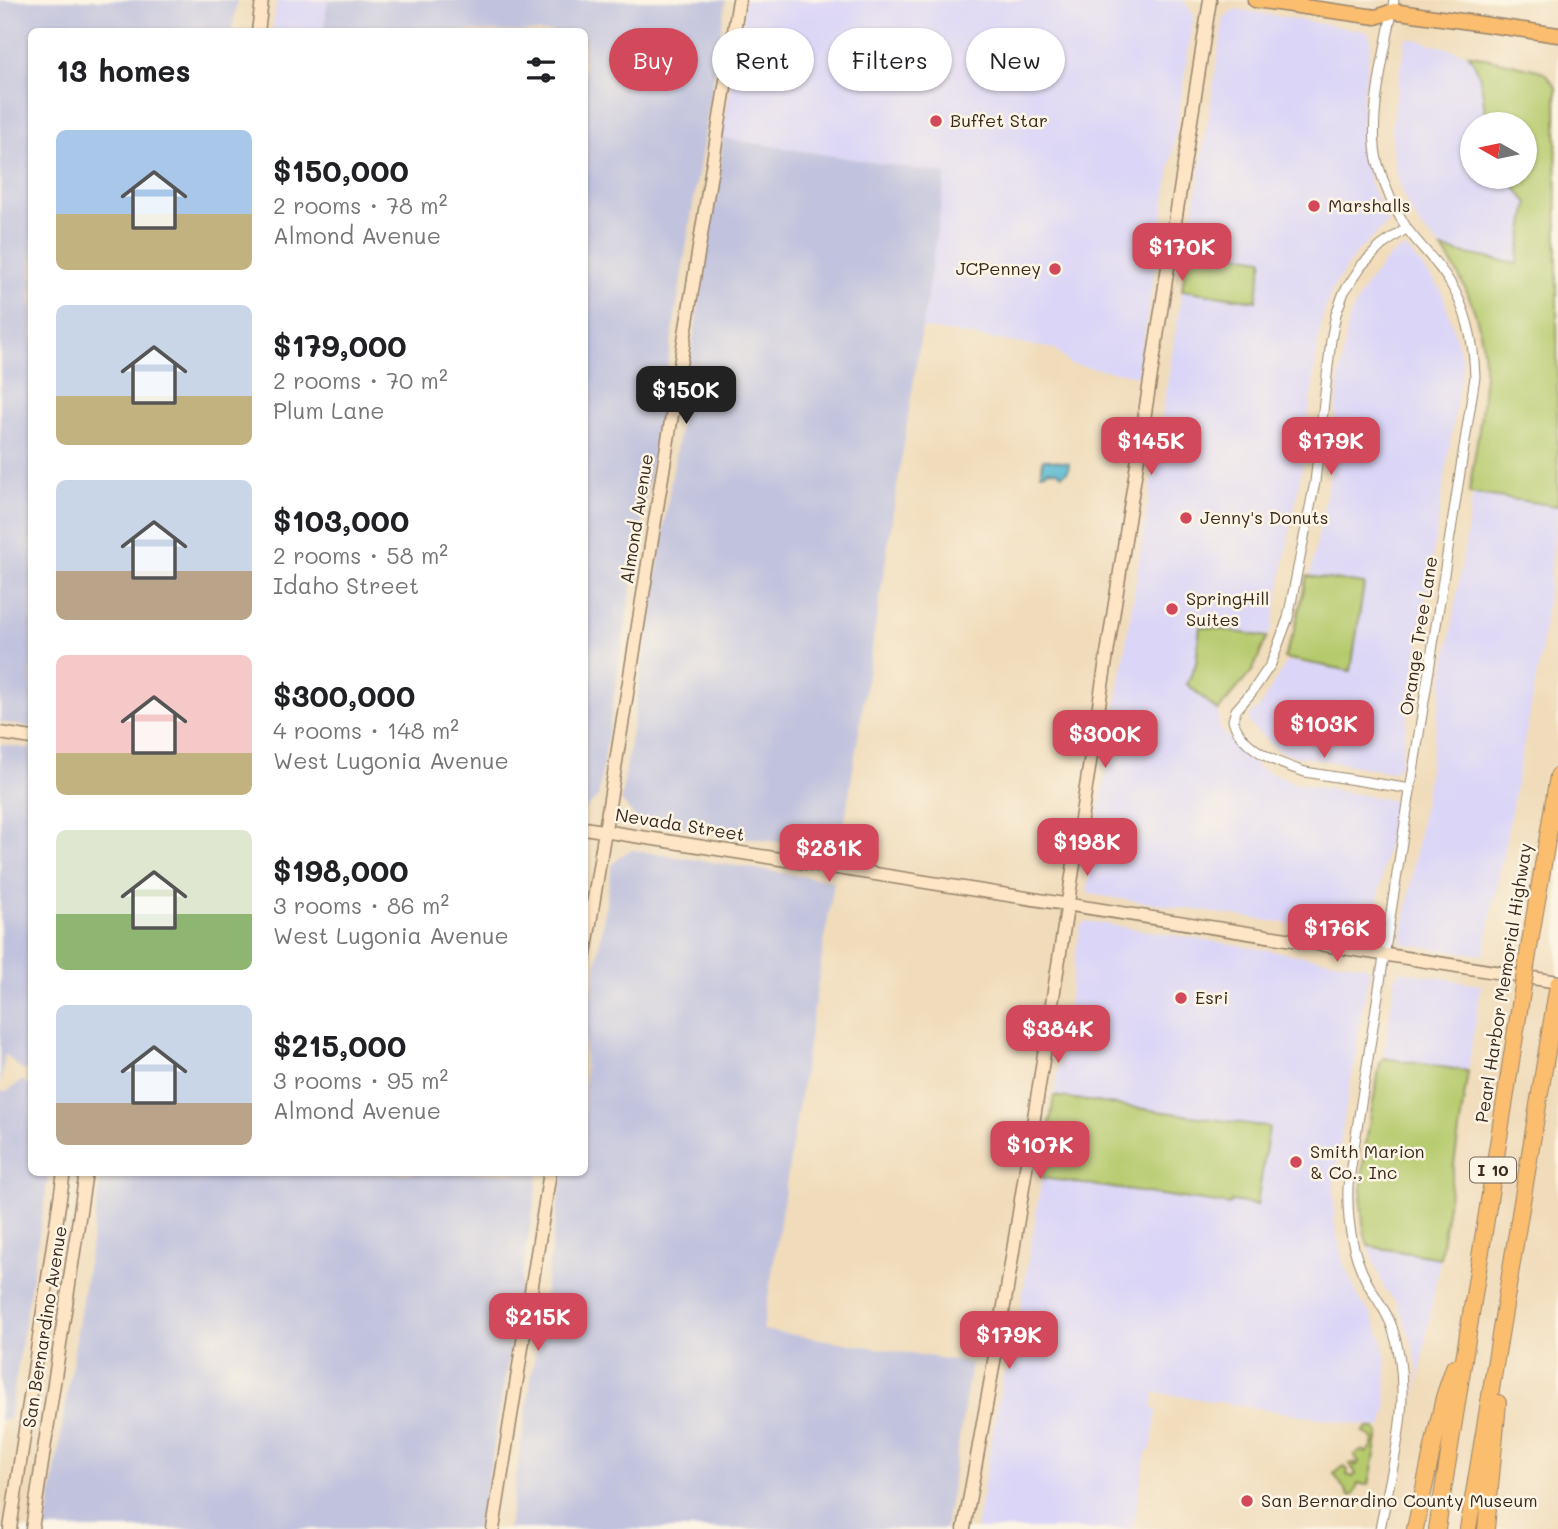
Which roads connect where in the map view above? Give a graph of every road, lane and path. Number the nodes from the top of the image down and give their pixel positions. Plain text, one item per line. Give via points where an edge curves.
1 (262, 0) edge
2 (739, 0) edge
3 (1210, 0) edge
4 (1255, 0) edge
5 (1380, 0) edge
6 (1393, 5) edge
7 (258, 28) edge
8 (1558, 35) edge
9 (1407, 228) junction
10 (0, 733) edge
11 (28, 737) edge
12 (1558, 776) edge
13 (1411, 789) junction
14 (588, 829) edge
15 (605, 831) junction
16 (1066, 904) junction
17 (588, 935) edge
18 (1384, 954) junction
19 (1558, 983) edge
20 (63, 1176) edge
21 (85, 1176) edge
22 (549, 1176) edge
23 (1513, 1247) junction
24 (1467, 1329) junction
25 (10, 1529) edge
26 (32, 1529) edge
27 (493, 1529) edge
28 (964, 1529) edge
29 (1380, 1529) edge
30 (1415, 1529) edge
31 (1437, 1529) edge
32 (1468, 1529) edge
33 (1486, 1529) edge

1 - 7 street
2 - 15 street, Almond Avenue
3 - 16 street
4 - 6 main road via 1376,17
5 - 6 main road
6 - 8 main road
6 - 9 street, Orange Tree Lane via 1375,141 1385,183
9 - 13 street, Orange Tree Lane via 1437,263 1461,302 1472,339 1475,377
9 - 13 street via 1362,265 1336,314 1315,482 1288,618 1271,664 1233,720 1238,732 1261,753 1288,767
10 - 11 street
12 - 24 highway, Pearl Harbor Memorial Highway / I 10, bridge
13 - 18 street, Orange Tree Lane
14 - 15 street, Nevada Street
15 - 16 street, Nevada Street
15 - 17 street, Almond Avenue
16 - 18 street, Nevada Street
16 - 28 street via 1007,1289
18 - 19 street, Nevada Street
18 - 29 street, Orange Tree Lane via 1348,1199 1353,1246 1365,1279 1392,1326 1402,1378 1403,1405
19 - 23 highway, I 10
20 - 25 street, San Bernardino Avenue
21 - 26 street, San Bernardino Avenue
22 - 27 street
23 - 32 highway, I 10
23 - 33 highway
24 - 30 highway via 1444,1397
24 - 31 highway, Pearl Harbor Memorial Highway / I 10

